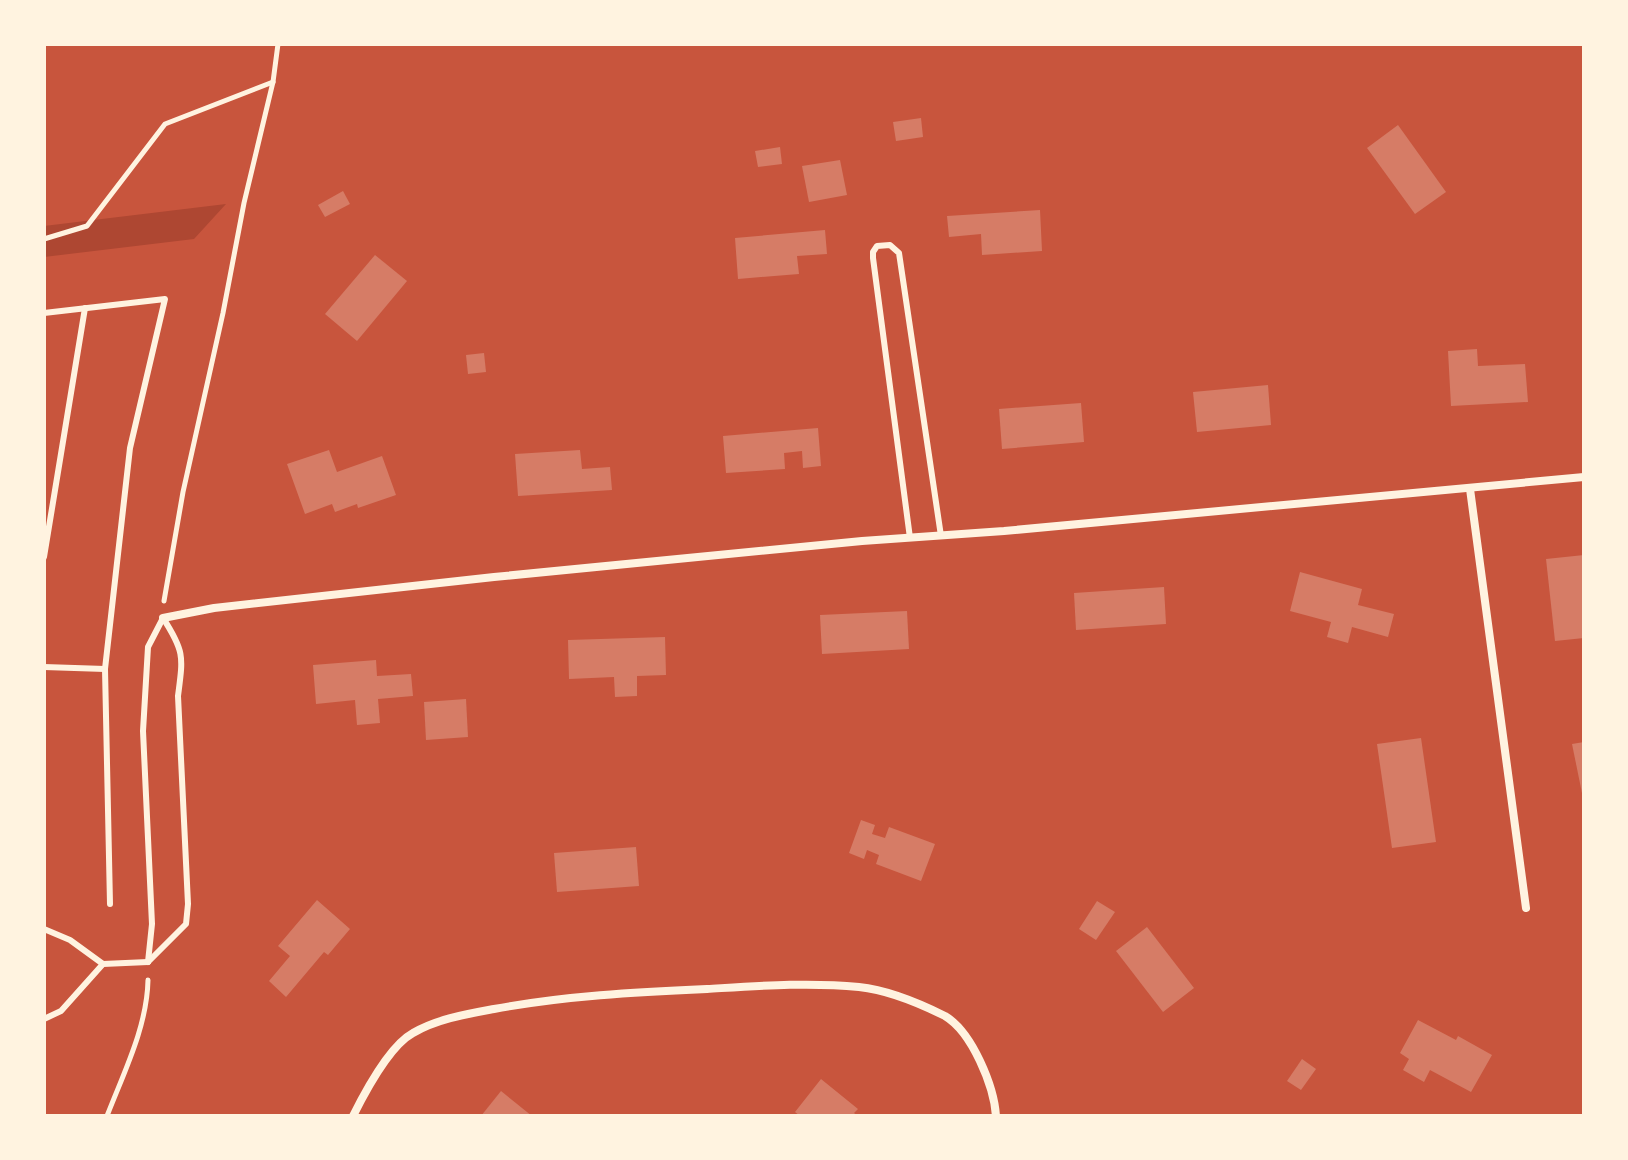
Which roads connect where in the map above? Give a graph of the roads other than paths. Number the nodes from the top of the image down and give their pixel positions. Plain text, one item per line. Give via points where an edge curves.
1 (85, 308) junction
2 (44, 313) edge
3 (1584, 477) edge
4 (1470, 489) junction
5 (941, 536) junction
6 (910, 538) junction
7 (44, 557) edge
8 (163, 618) junction
9 (44, 667) edge
10 (105, 669) junction
11 (110, 904) dead end
12 (1526, 908) dead end
13 (44, 929) edge
14 (148, 962) junction
15 (103, 964) junction
16 (44, 1019) edge
17 (353, 1116) edge
18 (996, 1116) edge

1 - 2 lane
1 - 7 lane
1 - 10 lane via 165,299 130,448
3 - 4 street
4 - 5 street
4 - 12 street
5 - 6 street
5 - 6 lane via 899,253 890,245 877,246 873,258
6 - 8 street via 313,596
8 - 14 lane via 148,647 143,731 152,924
8 - 14 lane via 180,644 188,904 186,924
9 - 10 lane
10 - 11 lane
13 - 15 lane
14 - 15 lane
15 - 16 lane via 61,1011
17 - 18 street via 385,1061 411,1033 459,1016 525,1003 795,984 862,987 902,997 948,1018 977,1053 995,1096

